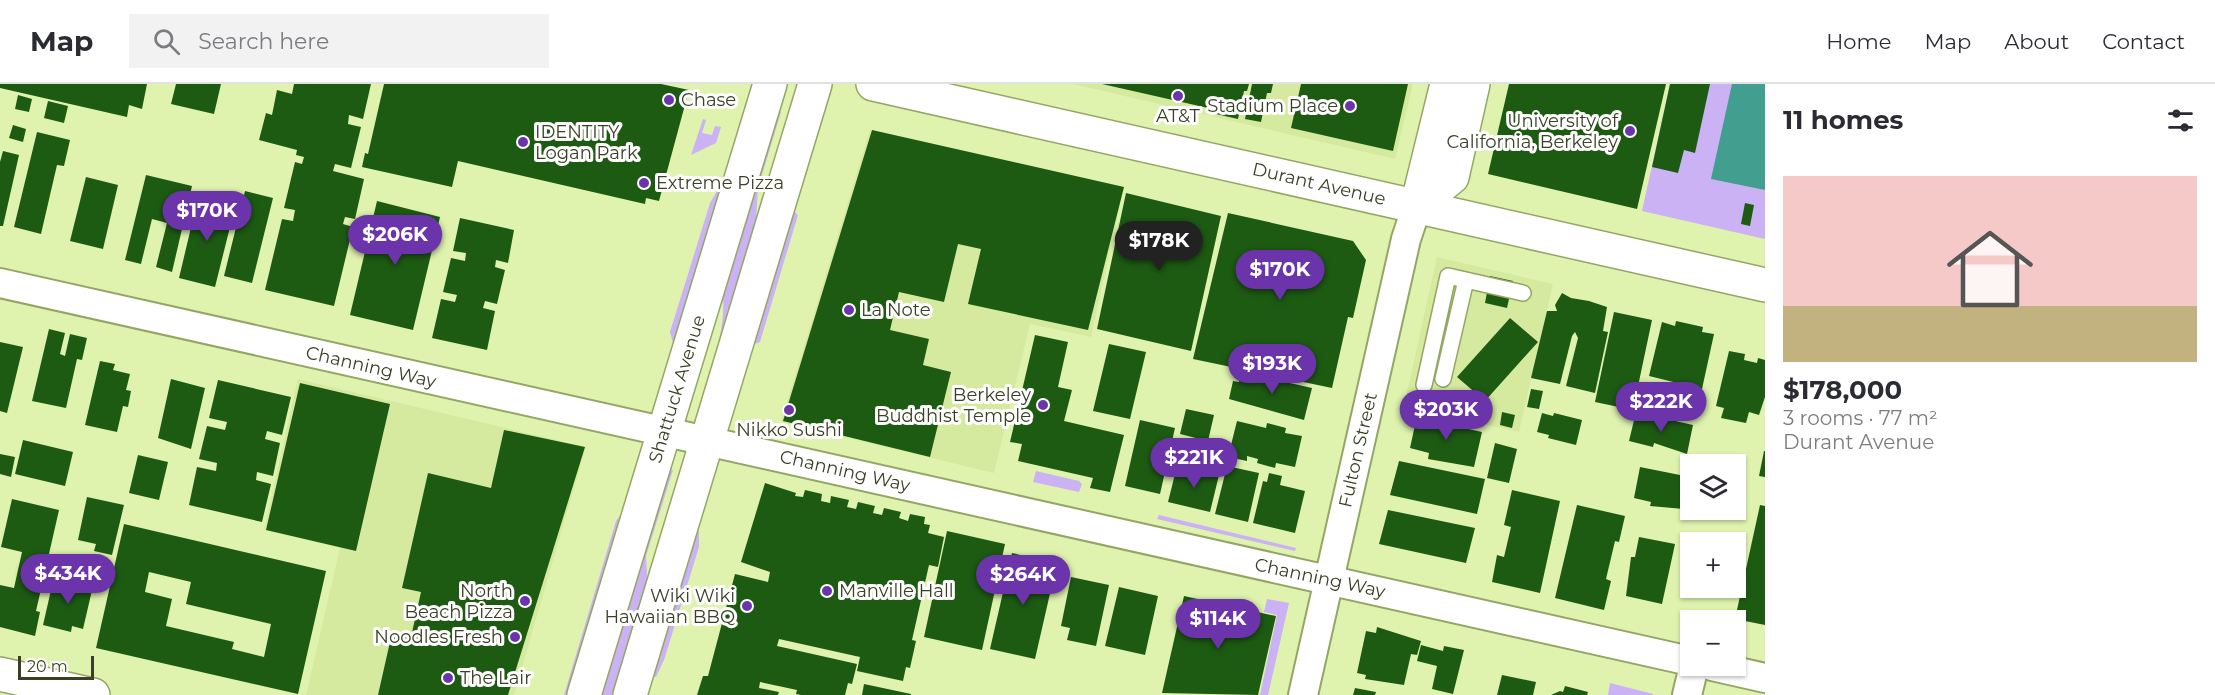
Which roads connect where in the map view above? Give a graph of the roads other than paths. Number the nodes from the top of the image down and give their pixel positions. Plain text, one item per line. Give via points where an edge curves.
1 (770, 84) edge
2 (815, 84) edge
3 (873, 84) edge
4 (1447, 84) edge
5 (1473, 84) edge
6 (1417, 206) junction
7 (1466, 280) junction
8 (0, 283) edge
9 (1765, 285) edge
10 (1523, 293) dead end
11 (1443, 379) dead end
12 (1424, 385) dead end
13 (664, 432) junction
14 (708, 441) junction
15 (1329, 581) junction
16 (1680, 659) edge
17 (0, 674) edge
18 (1746, 674) edge
19 (1692, 676) edge
20 (1765, 678) edge
21 (93, 695) edge
22 (584, 695) edge
23 (630, 695) edge
24 (1303, 695) edge
25 (1687, 695) edge

1 - 13 main road, Shattuck Avenue
2 - 14 main road
3 - 6 main road, Durant Avenue
4 - 6 main road, Fulton Street
5 - 6 main road via 1452,177
6 - 9 main road, Durant Avenue
6 - 15 street, Fulton Street via 1404,248
7 - 10 lane
7 - 11 lane
7 - 12 lane via 1448,276
8 - 13 street, Channing Way
13 - 14 street, Channing Way
13 - 22 main road, Shattuck Avenue
14 - 15 street, Channing Way
14 - 23 main road
15 - 16 street, Channing Way
15 - 24 street, Fulton Street
17 - 21 main road
18 - 20 street
19 - 25 street

